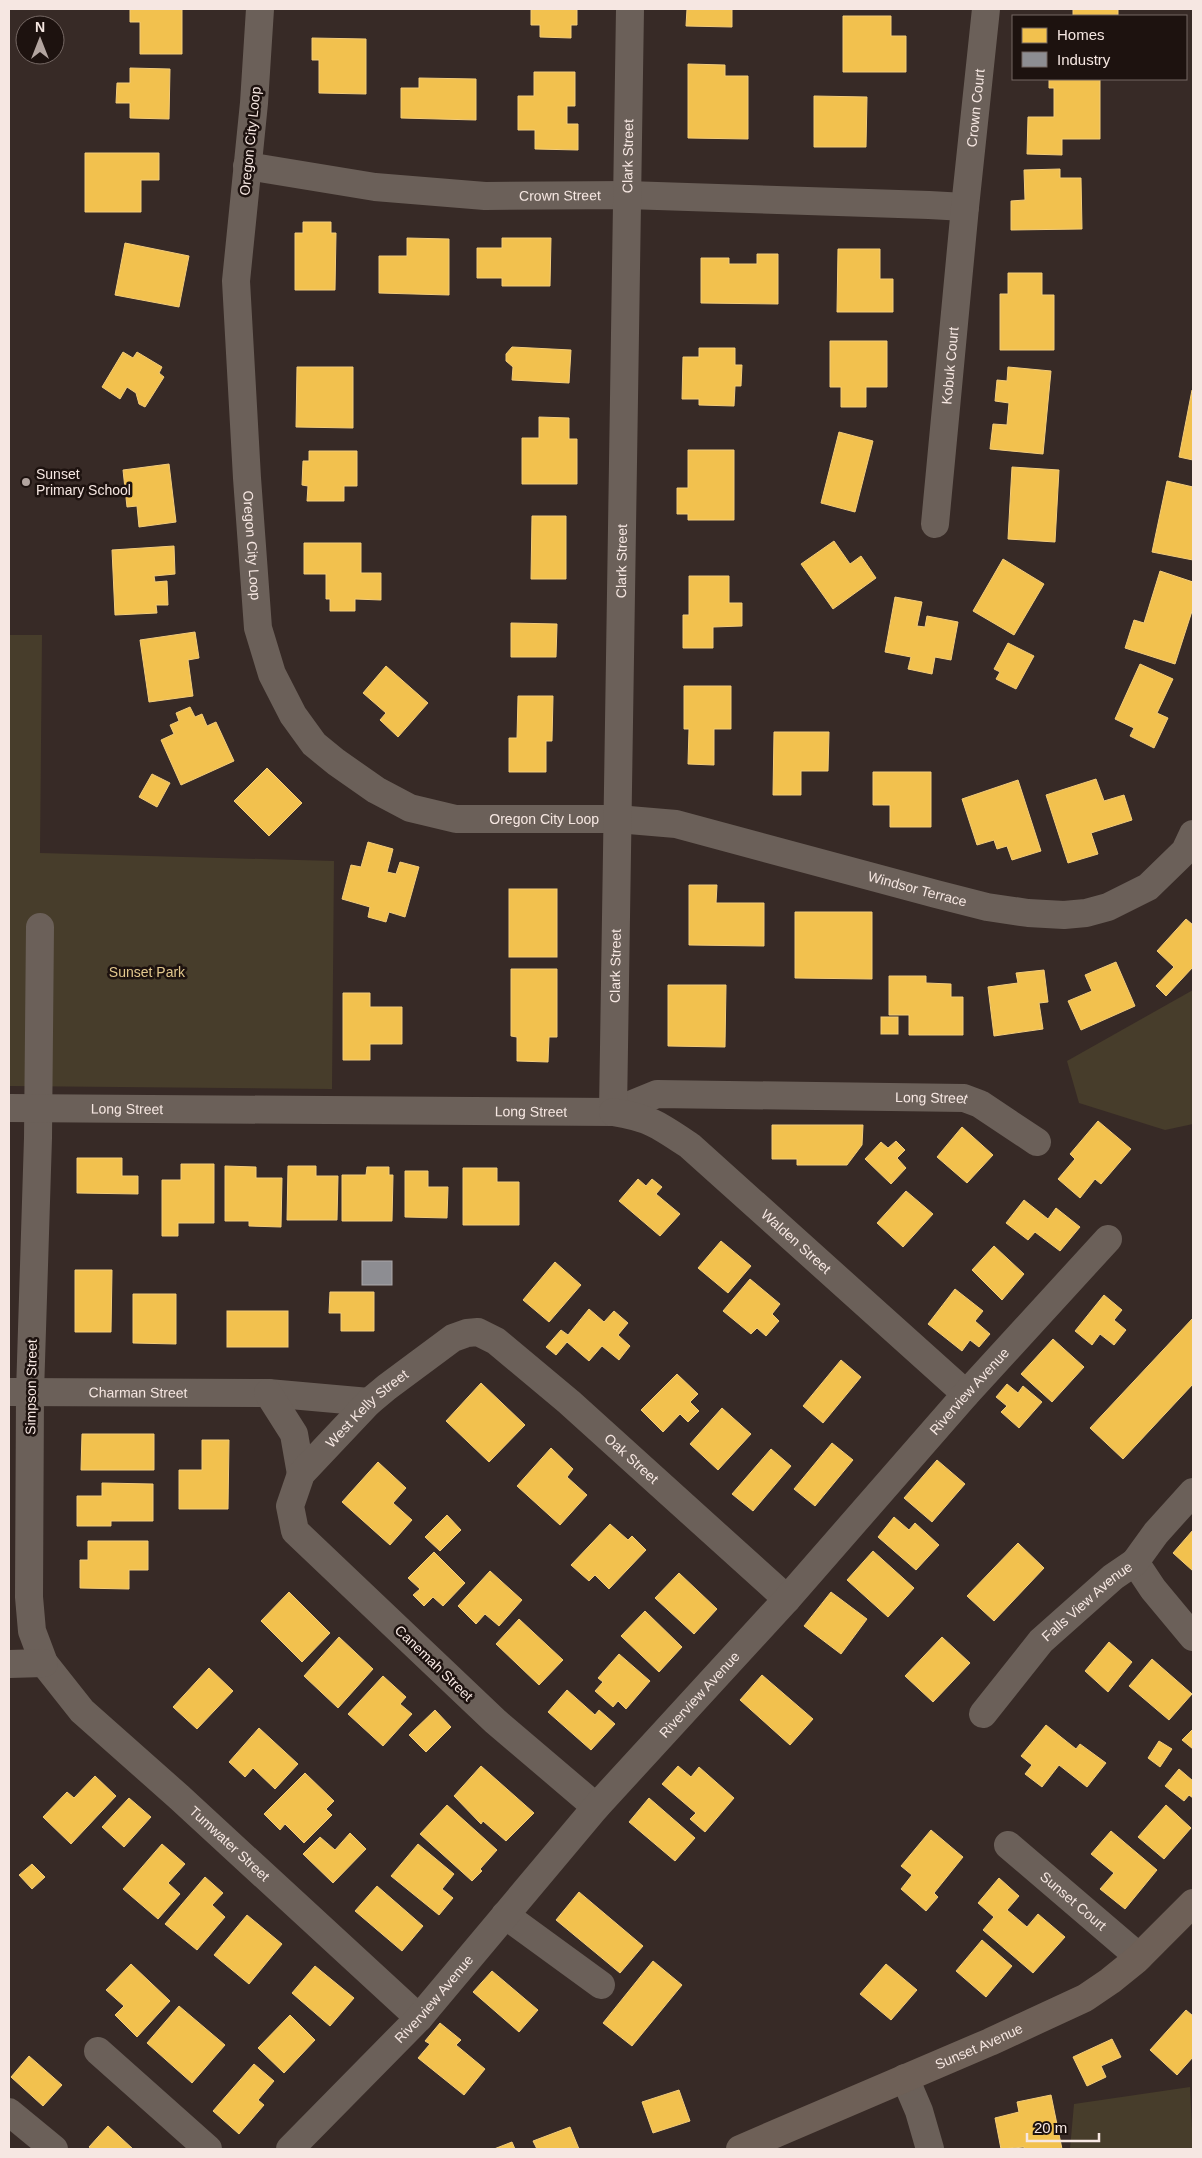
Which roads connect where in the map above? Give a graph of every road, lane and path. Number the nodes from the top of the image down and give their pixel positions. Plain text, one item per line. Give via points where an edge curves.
1 (260, 9) edge
2 (630, 9) edge
3 (986, 9) edge
4 (247, 166) junction
5 (627, 195) junction
6 (964, 208) junction
7 (935, 524) dead end
8 (617, 819) junction
9 (1193, 834) edge
10 (40, 927) dead end
11 (9, 1108) edge
12 (38, 1108) junction
13 (612, 1112) junction
14 (1037, 1142) dead end
15 (1108, 1239) dead end
16 (467, 1333) joint
17 (20, 1392) edge
18 (268, 1393) junction
19 (966, 1394) junction
20 (369, 1402) junction
21 (301, 1474) junction
22 (1193, 1492) edge
23 (290, 1506) joint
24 (1135, 1562) junction
25 (787, 1599) junction
26 (1193, 1637) edge
27 (44, 1663) junction
28 (9, 1664) edge
29 (983, 1714) dead end
30 (596, 1807) junction
31 (1008, 1845) dead end
32 (1193, 1903) edge
33 (505, 1916) junction
34 (1139, 1957) junction
35 (601, 1985) dead end
36 (419, 2018) junction
37 (98, 2051) dead end
38 (905, 2078) junction
39 (9, 2112) edge
40 (54, 2149) edge
41 (208, 2149) edge
42 (290, 2149) edge
43 (740, 2149) edge
44 (930, 2149) edge

1 - 4 street, Oregon City Loop
2 - 5 street, Clark Street
3 - 6 street, Crown Court
4 - 5 street, Crown Street via 418,191 485,196
4 - 8 street, Oregon City Loop via 236,281 258,628 272,674 293,715 314,744 336,762 376,790 410,808 456,819
5 - 6 street, Crown Street
5 - 8 street, Clark Street
6 - 7 street, Kobuk Court
8 - 9 street, Windsor Terrace via 676,824 987,907 1064,915 1108,907 1148,887 1185,851
8 - 13 street, Clark Street
10 - 12 street, Simpson Street
11 - 12 street, Long Street
12 - 13 street, Long Street
12 - 17 street, Simpson Street
13 - 14 street, Long Street via 657,1094 964,1098 980,1104
13 - 19 street, Walden Street via 656,1123 690,1146
15 - 19 street, Riverview Avenue
16 - 20 street, West Kelly Street via 453,1338 430,1354
16 - 25 street, Oak Street via 478,1332 496,1341
17 - 18 street, Charman Street
17 - 27 street, Simpson Street via 32,1631
18 - 20 street, Charman Street
18 - 21 street via 294,1434
19 - 25 street, Riverview Avenue
20 - 21 street, West Kelly Street
21 - 23 street, West Kelly Street
22 - 24 street, Falls View Avenue
23 - 30 street, Canemah Street via 295,1531 495,1721
24 - 26 street via 1153,1590
24 - 29 street, Falls View Avenue via 1113,1576 1041,1640
25 - 30 street, Riverview Avenue
27 - 28 street
27 - 36 street, Tumwater Street via 82,1711
30 - 33 street, Riverview Avenue
31 - 34 street, Sunset Court
32 - 34 main road, Sunset Avenue
33 - 35 street
33 - 36 street, Riverview Avenue
34 - 38 main road, Sunset Avenue via 1085,1998
36 - 42 street, Riverview Avenue
37 - 41 street
38 - 43 main road, Sunset Avenue
38 - 44 street
39 - 40 street

